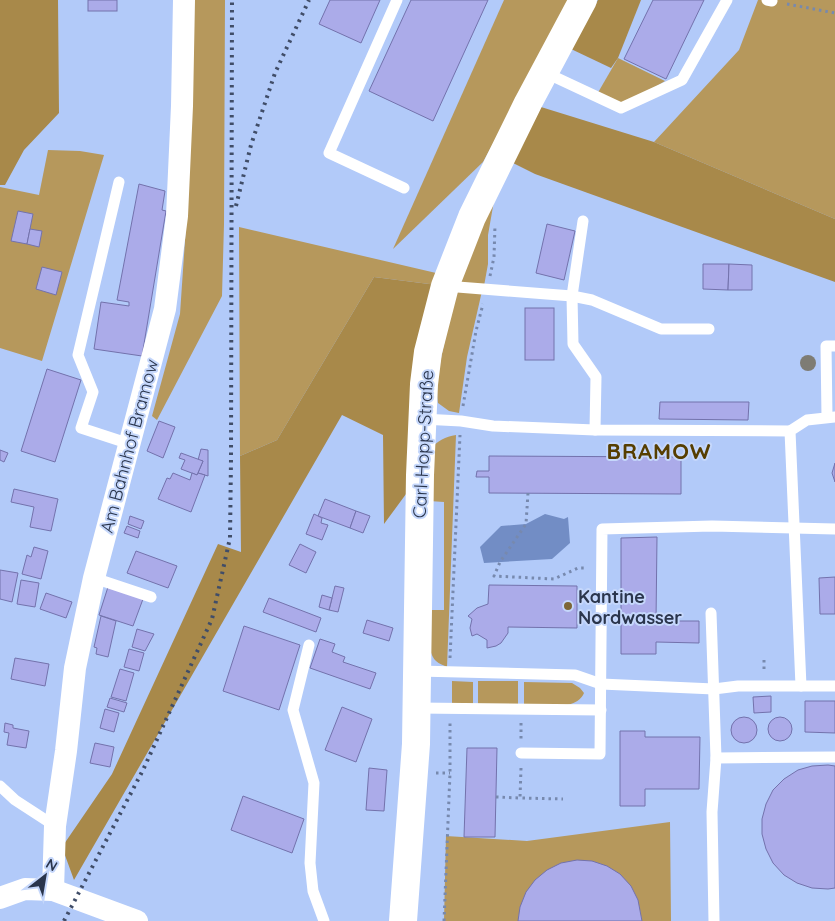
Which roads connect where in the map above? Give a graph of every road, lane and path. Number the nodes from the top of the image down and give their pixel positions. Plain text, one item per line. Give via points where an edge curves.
1 (184, 0) edge
2 (397, 0) edge
3 (583, 0) edge
4 (727, 0) edge
5 (769, 0) edge
6 (835, 13) edge
7 (544, 72) junction
8 (119, 182) dead end
9 (404, 188) dead end
10 (495, 220) dead end
11 (583, 221) dead end
12 (445, 286) junction
13 (487, 289) junction
14 (572, 296) junction
15 (709, 329) dead end
16 (835, 346) edge
17 (831, 417) edge
18 (422, 419) junction
19 (461, 421) junction
20 (595, 430) junction
21 (790, 431) junction
22 (130, 444) junction
23 (528, 493) dead end
24 (795, 528) junction
25 (835, 529) edge
26 (602, 568) junction
27 (94, 578) junction
28 (151, 597) dead end
29 (711, 613) dead end
30 (309, 645) dead end
31 (418, 671) junction
32 (450, 672) junction
33 (601, 684) junction
34 (801, 686) junction
35 (835, 686) edge
36 (714, 689) junction
37 (417, 708) junction
38 (450, 709) junction
39 (601, 710) junction
40 (521, 753) dead end
41 (835, 757) edge
42 (716, 758) junction
43 (0, 786) edge
44 (496, 797) dead end
45 (520, 798) dead end
46 (55, 826) junction
47 (53, 890) junction
48 (0, 898) edge
49 (137, 921) edge
50 (324, 921) edge
51 (403, 921) edge
52 (444, 921) edge
53 (714, 921) edge

1 - 22 street, Am Bahnhof Bramow via 177,216 165,309
2 - 9 lane via 329,153
3 - 7 street, Carl-Hopp-Straße
4 - 7 lane via 682,80 621,108
5 - 6 path
7 - 12 street, Carl-Hopp-Straße via 472,217
8 - 22 lane via 78,355 93,392 81,428
10 - 13 path via 494,257
11 - 14 lane
12 - 13 lane
12 - 18 street, Carl-Hopp-Straße via 428,352
13 - 14 lane
13 - 19 path via 476,331
14 - 15 lane via 592,300 661,329
14 - 20 lane via 573,344 596,377
16 - 17 lane via 826,346
17 - 21 lane via 807,420
18 - 19 lane
18 - 31 street, Carl-Hopp-Straße
19 - 20 lane via 493,426
19 - 32 path
20 - 21 lane
21 - 24 lane
22 - 27 street, Am Bahnhof Bramow
23 - 26 path via 526,524 494,576 554,579 578,568
24 - 25 lane
24 - 26 lane via 602,529
24 - 34 lane
26 - 33 lane
27 - 28 lane
27 - 46 street, Am Bahnhof Bramow via 72,688
29 - 36 lane
30 - 50 lane via 293,710 314,784 310,862 313,891
31 - 32 lane
31 - 37 street, Carl-Hopp-Straße
32 - 33 lane via 575,675
33 - 36 lane
33 - 39 lane
34 - 35 lane
34 - 36 lane
36 - 42 lane
37 - 38 lane
37 - 51 street, Carl-Hopp-Straße
38 - 39 lane
38 - 52 path
39 - 40 lane via 600,754
41 - 42 lane
42 - 53 lane via 712,812
43 - 46 lane
44 - 45 path
46 - 47 street, Am Bahnhof Bramow
47 - 48 street via 24,888
47 - 49 street

